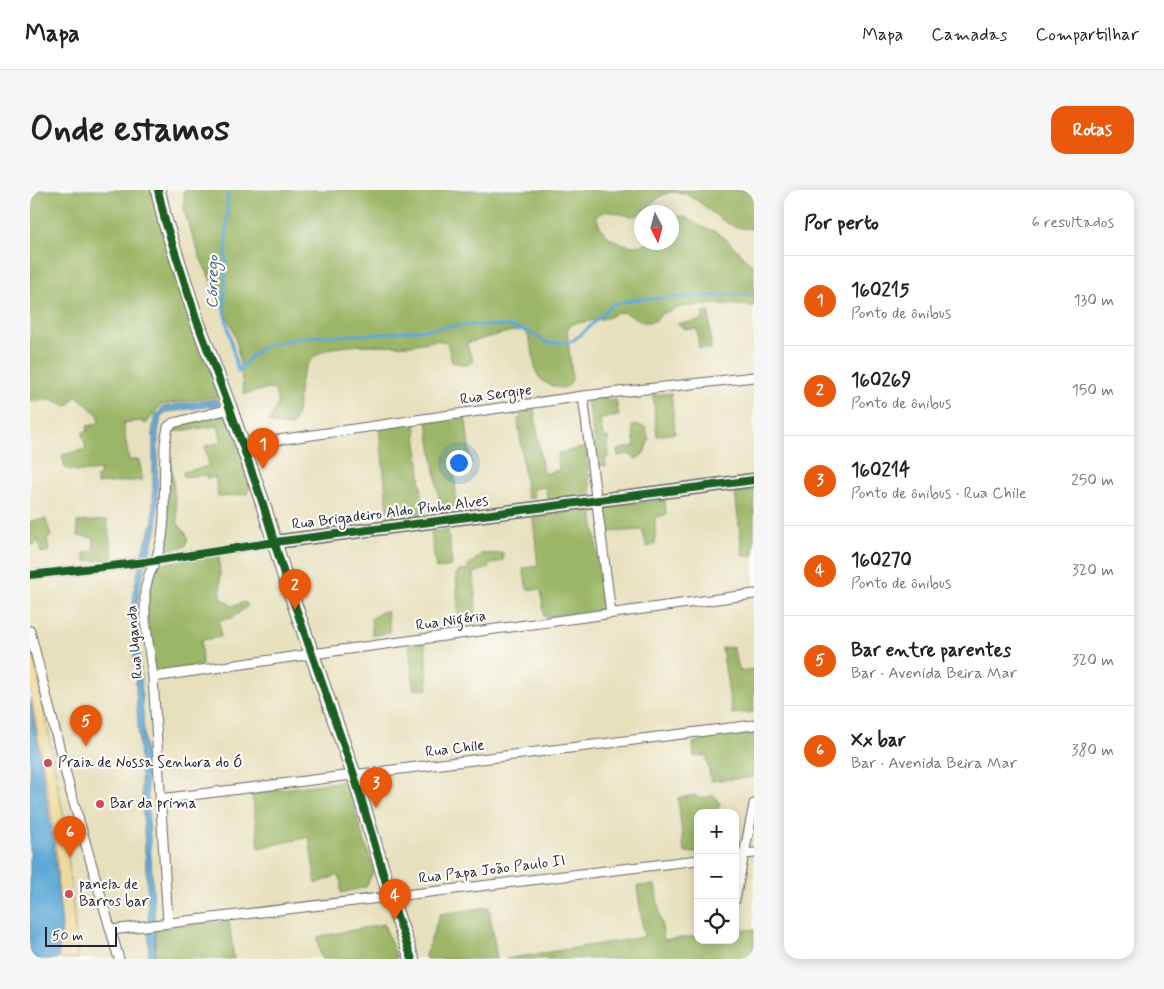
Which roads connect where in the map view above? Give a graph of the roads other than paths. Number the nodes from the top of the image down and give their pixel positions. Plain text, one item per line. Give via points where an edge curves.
1 (161, 190) edge
2 (754, 377) edge
3 (583, 396) junction
4 (230, 409) junction
5 (243, 445) junction
6 (754, 480) edge
7 (597, 501) junction
8 (274, 542) junction
9 (156, 560) junction
10 (30, 575) edge
11 (754, 594) edge
12 (611, 613) junction
13 (30, 631) edge
14 (312, 654) junction
15 (152, 677) junction
16 (754, 725) edge
17 (354, 775) junction
18 (160, 799) junction
19 (754, 804) edge
20 (754, 853) edge
21 (740, 855) edge
22 (694, 860) edge
23 (390, 896) junction
24 (735, 899) edge
25 (168, 922) junction
26 (111, 930) junction
27 (119, 959) edge
28 (412, 959) edge

1 - 4 main road via 165,221
2 - 3 street, Rua Sergipe
3 - 5 street, Rua Sergipe
3 - 7 street
4 - 5 main road
4 - 9 street, Rua Uganda via 168,427 164,518
5 - 8 main road
6 - 7 street, Rua Brigadeiro Aldo Pinho Alves
7 - 8 street, Rua Brigadeiro Aldo Pinho Alves
7 - 12 street
8 - 9 street, Rua Brigadeiro Aldo Pinho Alves
8 - 14 main road
9 - 10 street, Rua Brigadeiro Aldo Pinho Alves
9 - 15 street, Rua Uganda via 145,590
11 - 12 street, Rua Nigéria
12 - 14 street, Rua Nigéria
13 - 26 street via 69,786
14 - 15 street, Rua Nigéria
14 - 17 main road
15 - 18 street, Rua Uganda
16 - 17 street, Rua Chile
17 - 18 street, Rua Chile
17 - 23 main road
18 - 25 street, Rua Uganda
19 - 21 street
20 - 21 street
21 - 24 street
22 - 23 street, Rua Papa João Paulo II
23 - 25 street, Rua Papa João Paulo II
23 - 28 main road
25 - 26 street, Rua Papa João Paulo II
26 - 27 street

